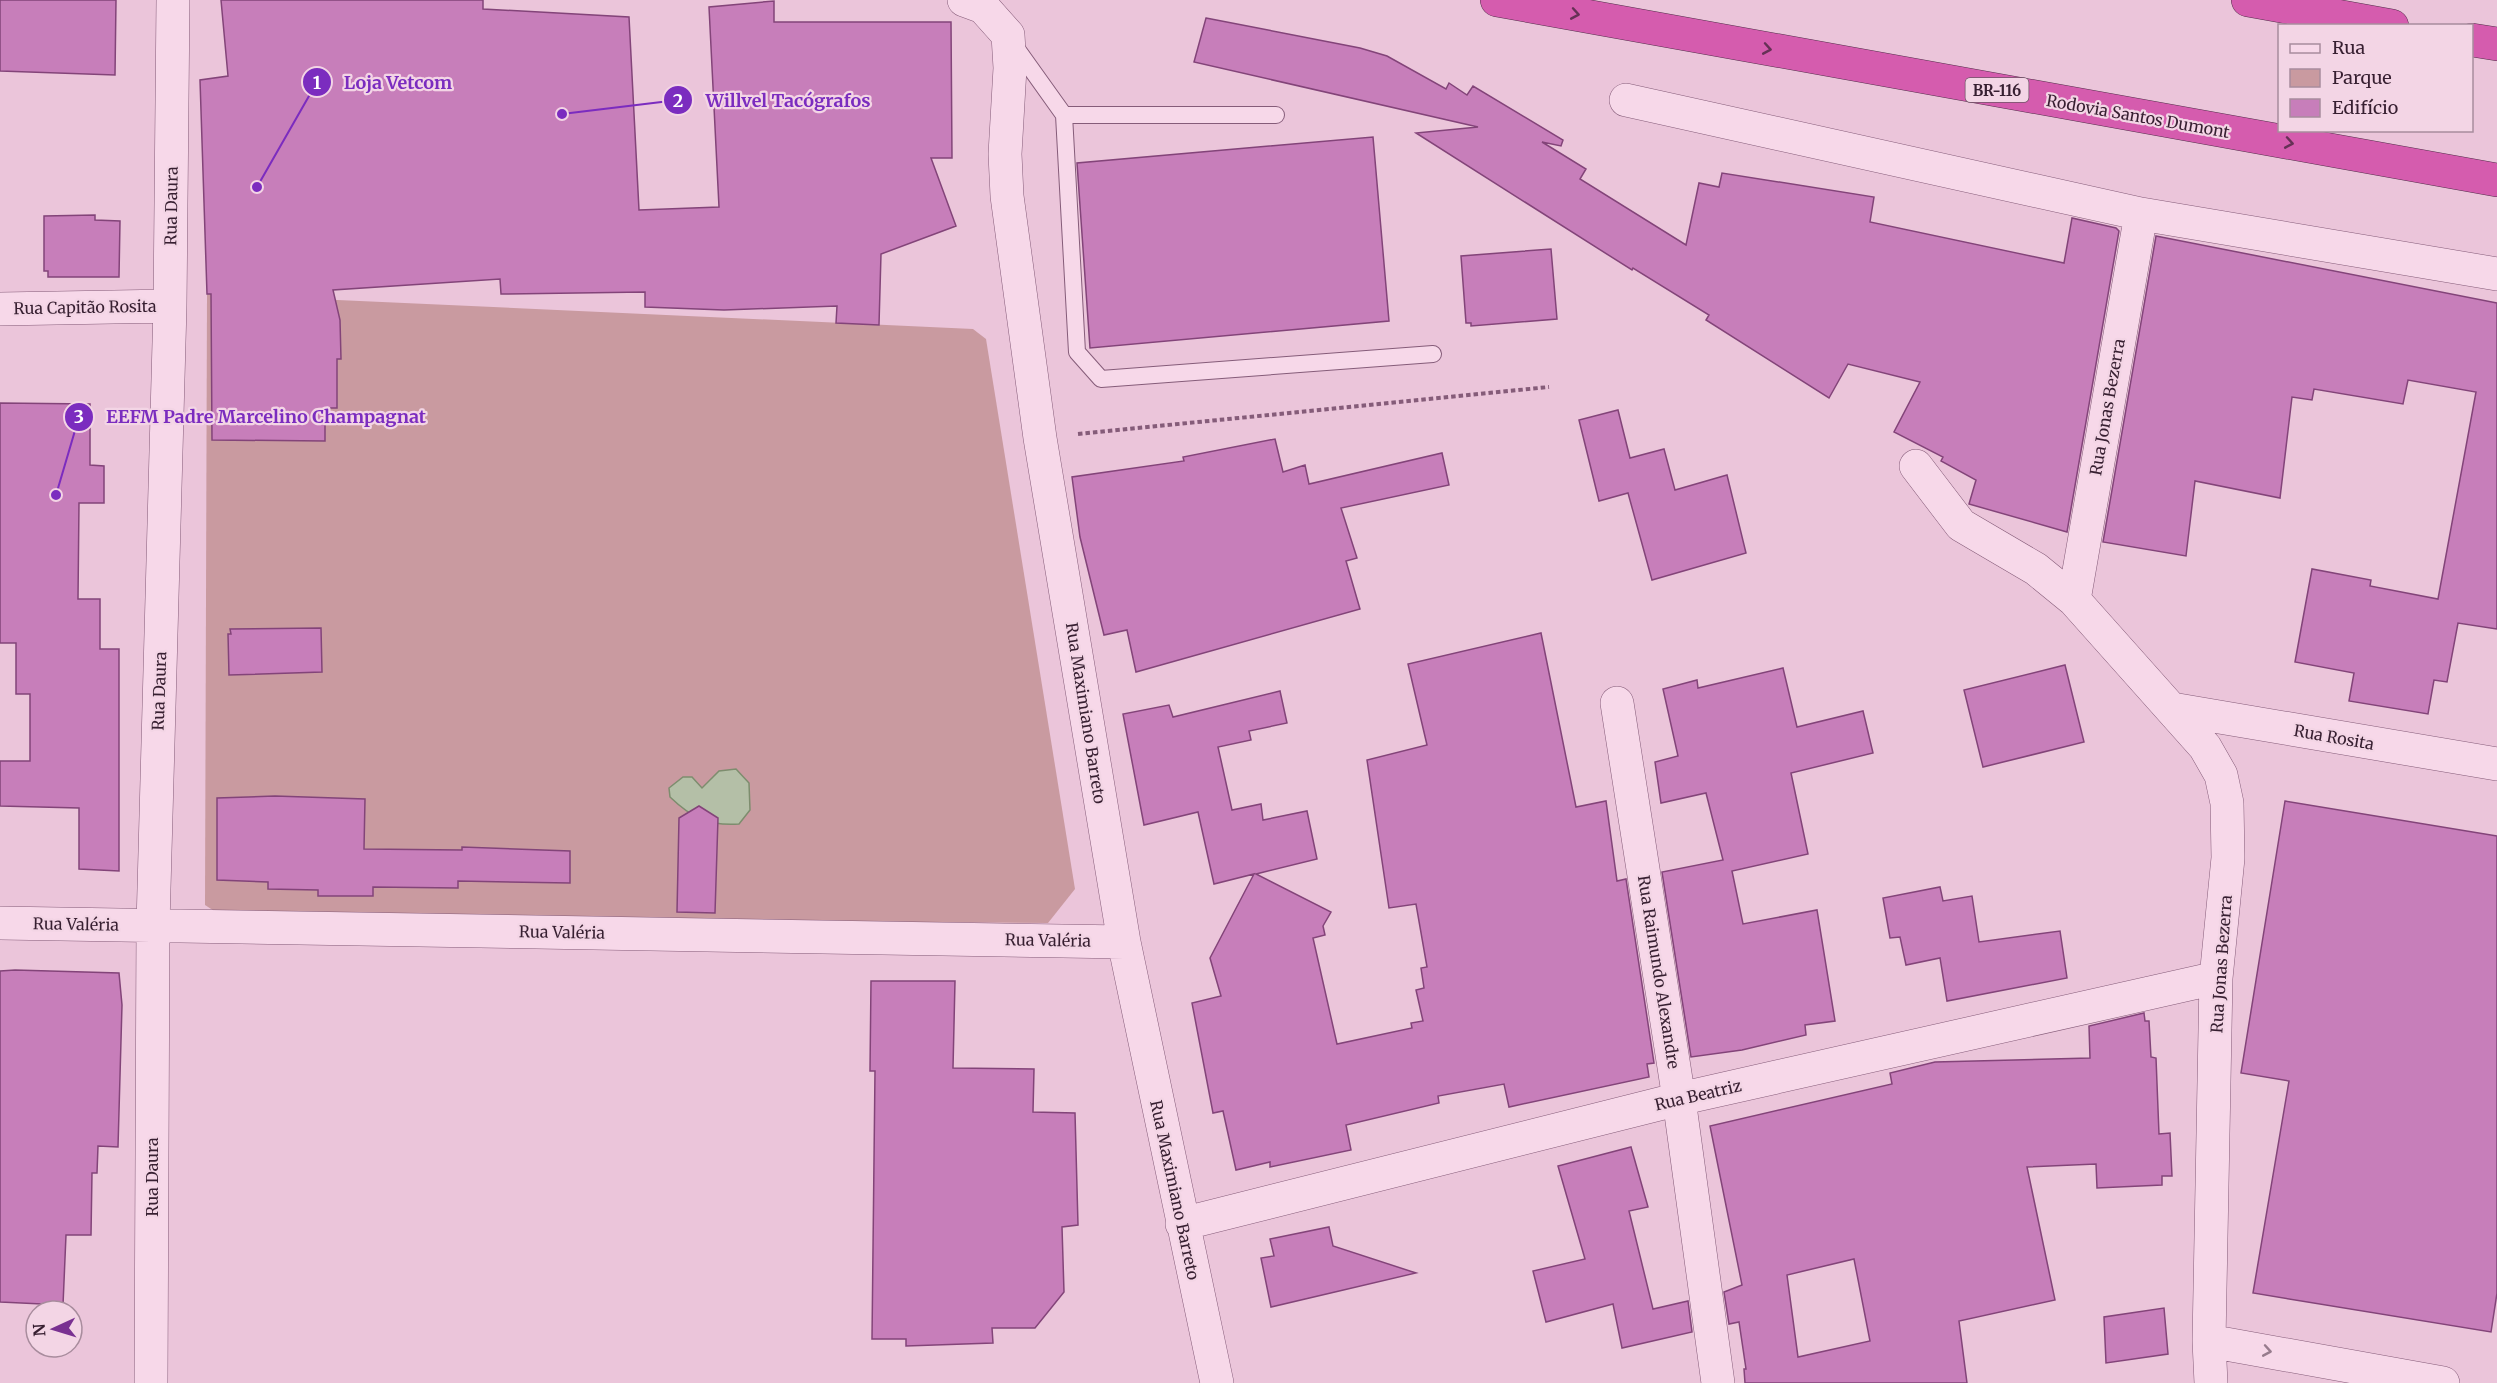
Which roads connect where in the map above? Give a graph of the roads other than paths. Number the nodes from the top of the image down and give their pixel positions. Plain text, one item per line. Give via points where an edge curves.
1 (173, 0) edge
2 (964, 0) edge
3 (1497, 0) edge
4 (2248, 0) edge
5 (2381, 24) edge
6 (1008, 35) junction
7 (2473, 39) edge
8 (2497, 44) edge
9 (1626, 100) dead end
10 (1064, 115) junction
11 (1276, 116) dead end
12 (2497, 180) edge
13 (2141, 214) junction
14 (2497, 274) edge
15 (170, 306) junction
16 (0, 309) edge
17 (1433, 354) dead end
18 (1916, 466) dead end
19 (2074, 600) junction
20 (1617, 703) dead end
21 (2172, 709) junction
22 (2497, 764) edge
23 (0, 923) edge
24 (153, 925) junction
25 (1124, 942) junction
26 (2217, 978) junction
27 (1679, 1099) junction
28 (1182, 1224) junction
29 (2209, 1341) junction
30 (151, 1383) edge
31 (1217, 1383) edge
32 (1719, 1383) edge
33 (2211, 1383) edge
34 (2443, 1383) edge

1 - 15 street, Rua Daura
2 - 6 street via 982,7
3 -> 12 highway, Rodovia Santos Dumont / BR-116
4 - 5 highway
6 - 10 lane
6 - 25 street, Rua Maximiano Barreto via 1007,196 1040,438
7 - 8 highway
9 - 13 street
10 - 11 lane
10 - 17 lane via 1077,352 1101,379
13 - 14 street
13 - 19 street, Rua Jonas Bezerra
15 - 16 street, Rua Capitão Rosita
15 - 24 street, Rua Daura
18 - 19 street, Rua Jonas Bezerra via 1961,525 2036,569
19 - 21 street, Rua Jonas Bezerra
20 - 27 street, Rua Raimundo Alexandre
21 - 22 street, Rua Rosita
21 - 26 street, Rua Jonas Bezerra via 2205,747 2221,775 2227,803 2228,858
23 - 24 street, Rua Valéria
24 - 25 street, Rua Valéria
24 - 30 street, Rua Daura
25 - 28 street, Rua Maximiano Barreto
26 - 27 street, Rua Beatriz
26 - 29 street, Rua Jonas Bezerra
27 - 28 street, Rua Beatriz
27 - 32 street, Rua Raimundo Alexandre
28 - 31 street, Rua Maximiano Barreto
29 - 33 street, Rua Jonas Bezerra
29 -> 34 street

